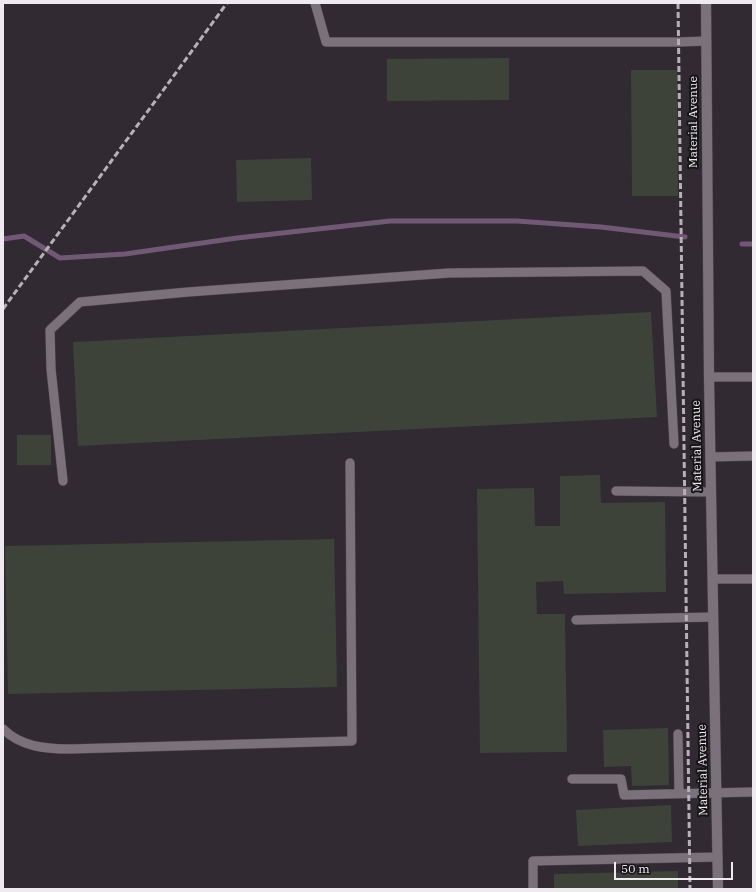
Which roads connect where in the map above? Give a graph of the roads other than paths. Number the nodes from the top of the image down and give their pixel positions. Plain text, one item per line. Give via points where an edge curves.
1 (315, 3) edge
2 (706, 3) edge
3 (706, 41) junction
4 (709, 377) junction
5 (753, 377) edge
6 (674, 444) dead end
7 (710, 456) junction
8 (753, 456) edge
9 (350, 463) dead end
10 (64, 481) dead end
11 (616, 491) dead end
12 (711, 492) junction
13 (753, 578) edge
14 (713, 579) junction
15 (713, 617) junction
16 (576, 620) dead end
17 (3, 729) edge
18 (678, 734) dead end
19 (572, 779) dead end
20 (716, 792) junction
21 (753, 792) edge
22 (679, 793) junction
23 (718, 857) junction
24 (533, 889) edge
25 (718, 889) edge

1 - 3 lane via 326,42
2 - 3 street, Material Avenue
3 - 4 street, Material Avenue
4 - 5 lane
4 - 7 street, Material Avenue
6 - 10 lane via 666,291 643,271 449,273 80,302 50,330 51,369
7 - 8 lane
7 - 12 street, Material Avenue
9 - 17 lane via 352,742 48,749 24,743
11 - 12 lane
12 - 14 street, Material Avenue
13 - 14 lane
14 - 15 street, Material Avenue
15 - 16 lane
15 - 20 street, Material Avenue
18 - 22 lane
19 - 22 lane via 621,779 624,794
20 - 21 lane
20 - 22 lane
20 - 23 street, Material Avenue
23 - 24 lane via 533,861
23 - 25 street, Material Avenue

